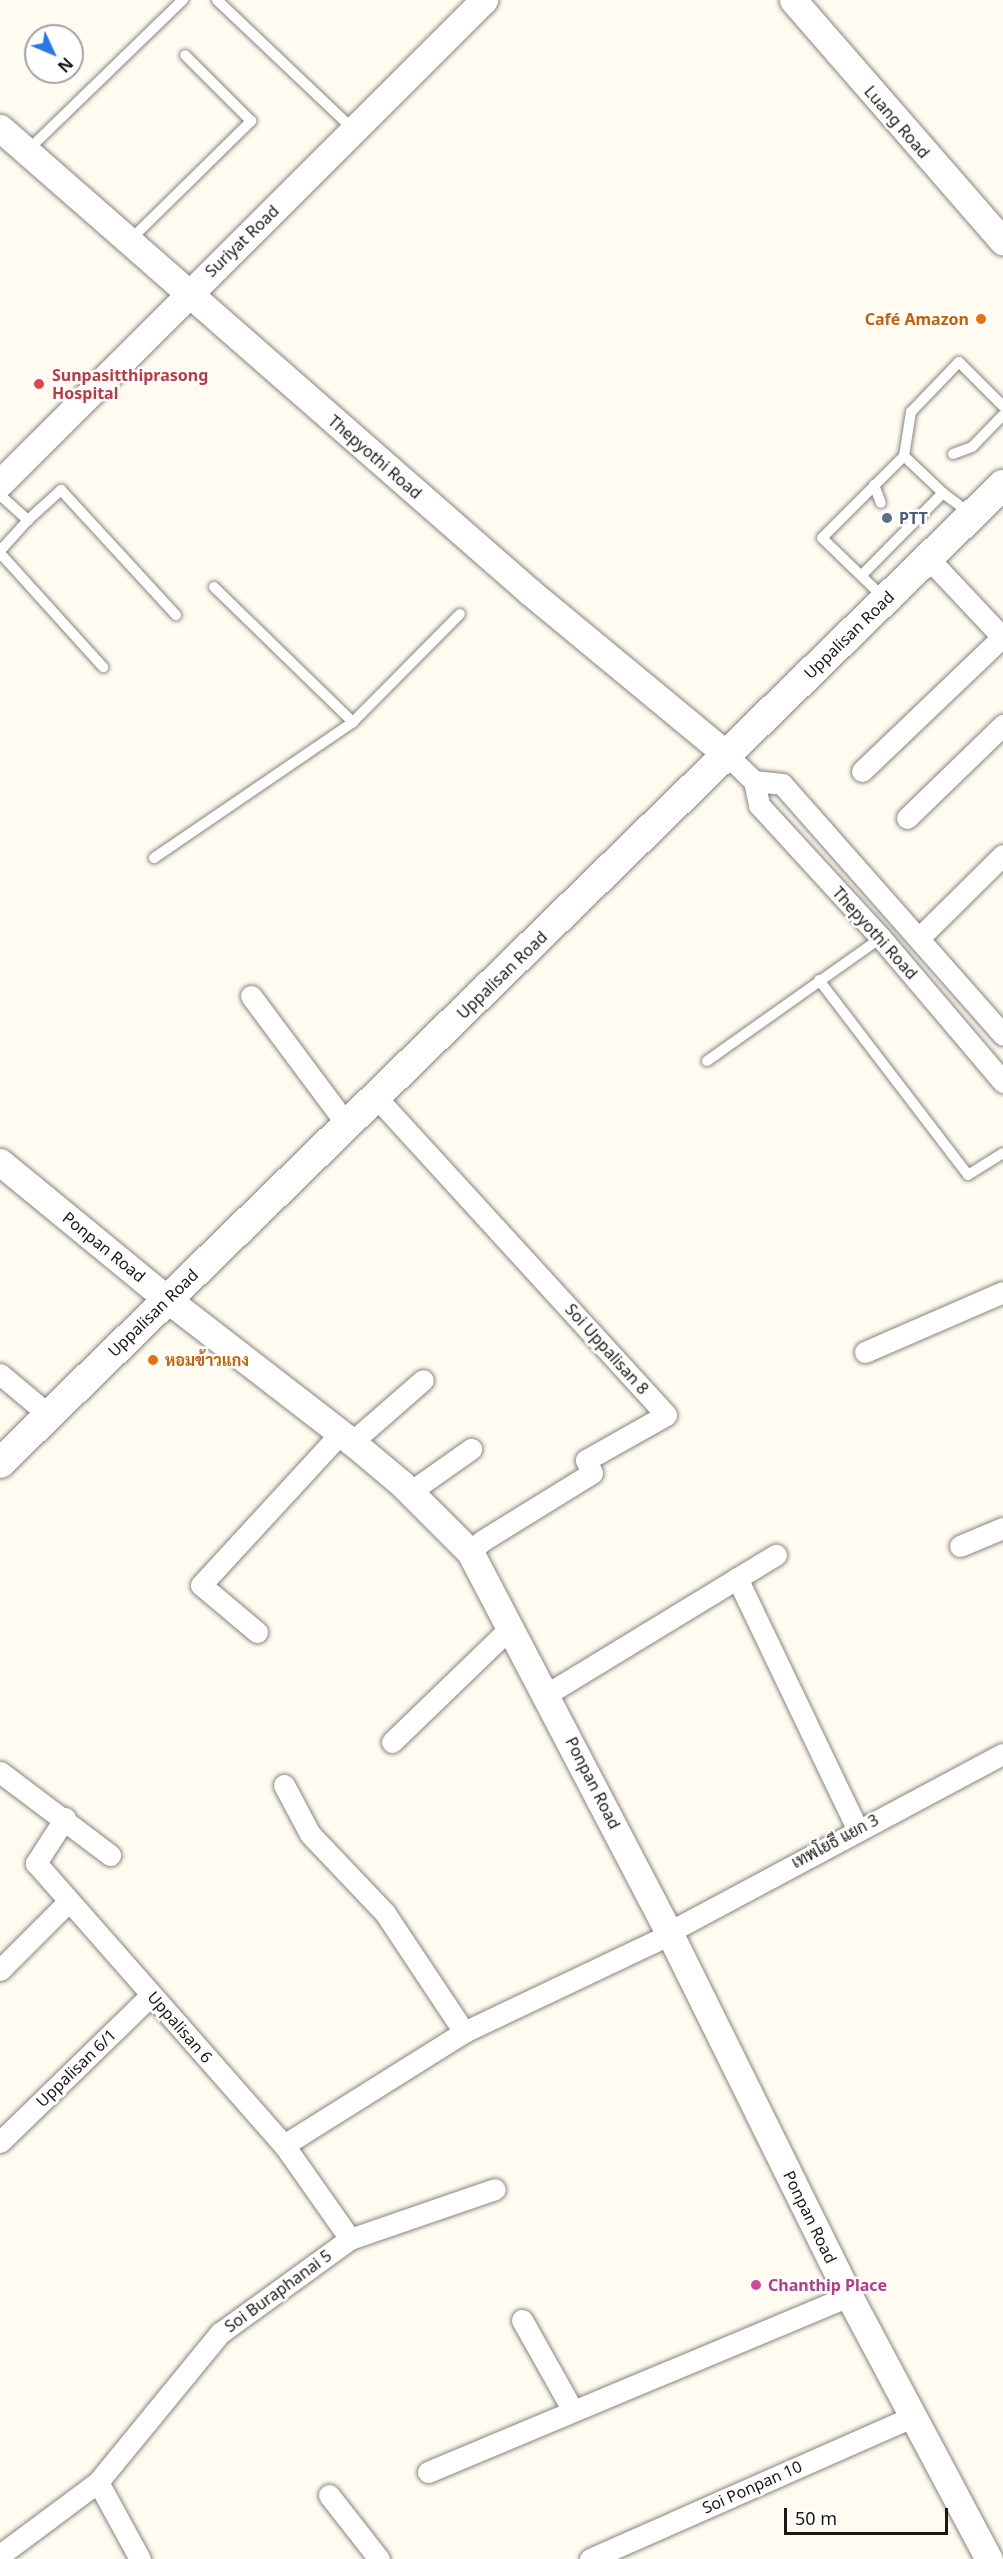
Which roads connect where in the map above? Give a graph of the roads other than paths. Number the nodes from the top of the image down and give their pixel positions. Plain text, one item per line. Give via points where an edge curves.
1 (183, 0) edge
2 (217, 0) edge
3 (484, 0) edge
4 (793, 0) edge
5 (185, 55) dead end
6 (0, 128) edge
7 (356, 132) junction
8 (26, 151) junction
9 (128, 242) junction
10 (1003, 242) edge
11 (188, 294) junction
12 (1003, 406) edge
13 (1003, 415) edge
14 (953, 454) dead end
15 (904, 456) junction
16 (0, 483) edge
17 (874, 485) junction
18 (1003, 485) edge
19 (943, 493) junction
20 (0, 495) edge
21 (881, 503) dead end
22 (973, 515) junction
23 (28, 520) junction
24 (0, 552) edge
25 (928, 558) junction
26 (862, 575) junction
27 (214, 587) dead end
28 (886, 599) junction
29 (460, 614) dead end
30 (176, 615) dead end
31 (1003, 638) edge
32 (103, 667) dead end
33 (353, 722) junction
34 (1003, 725) edge
35 (728, 756) junction
36 (862, 771) dead end
37 (754, 781) junction
38 (907, 818) dead end
39 (1003, 855) edge
40 (154, 858) dead end
41 (881, 938) junction
42 (919, 938) junction
43 (819, 980) junction
44 (251, 996) dead end
45 (1003, 1035) edge
46 (706, 1061) dead end
47 (1003, 1082) edge
48 (376, 1097) junction
49 (348, 1125) junction
50 (1003, 1153) edge
51 (0, 1162) edge
52 (1003, 1292) edge
53 (167, 1299) junction
54 (865, 1352) dead end
55 (0, 1374) edge
56 (423, 1380) dead end
57 (50, 1415) junction
58 (347, 1438) junction
59 (471, 1449) dead end
60 (0, 1463) edge
61 (410, 1492) junction
62 (1003, 1528) edge
63 (960, 1546) dead end
64 (470, 1552) junction
65 (776, 1555) dead end
66 (737, 1578) junction
67 (510, 1628) junction
68 (257, 1632) dead end
69 (547, 1694) junction
70 (392, 1742) dead end
71 (1003, 1754) edge
72 (0, 1772) edge
73 (284, 1785) dead end
74 (65, 1818) junction
75 (857, 1828) junction
76 (110, 1855) dead end
77 (68, 1902) junction
78 (669, 1933) junction
79 (0, 1970) edge
80 (151, 1995) junction
81 (464, 2032) junction
82 (0, 2142) edge
83 (284, 2145) junction
84 (495, 2188) dead end
85 (350, 2239) junction
86 (849, 2296) junction
87 (522, 2320) dead end
88 (573, 2411) junction
89 (914, 2416) junction
90 (428, 2472) dead end
91 (98, 2482) junction
92 (330, 2495) dead end
93 (0, 2554) edge
94 (140, 2559) edge
95 (379, 2559) edge
96 (590, 2559) edge
97 (989, 2559) edge

1 - 8 lane
2 - 7 lane
3 - 7 street, Suriyat Road
4 - 10 street, Luang Road
5 - 9 lane via 251,121
6 - 8 street, Thepyothi Road
7 - 11 street, Suriyat Road
8 - 9 street, Thepyothi Road
9 - 11 street, Thepyothi Road
11 - 16 street, Suriyat Road
11 - 35 street, Thepyothi Road via 530,592
12 - 15 lane via 959,362 911,412
13 - 14 lane via 972,447
15 - 17 lane
15 - 19 lane via 931,477
17 - 21 lane
17 - 26 lane via 822,537
18 - 22 main road, Uppalisan Road
19 - 22 lane
19 - 26 lane via 894,538
20 - 23 lane
22 - 25 main road, Uppalisan Road
23 - 24 lane
23 - 30 lane via 61,490
24 - 32 lane
25 - 28 main road, Uppalisan Road
25 - 31 street
26 - 28 lane
27 - 33 lane
28 - 35 main road, Uppalisan Road
29 - 33 lane
31 - 36 street
33 - 40 lane
34 - 38 street
35 - 37 street, Thepyothi Road
35 - 48 main road, Uppalisan Road
37 - 41 street, Thepyothi Road via 759,805
37 - 42 street, Thepyothi Road via 782,784
39 - 42 street
41 - 43 lane
41 - 47 street, Thepyothi Road
42 - 45 street, Thepyothi Road
43 - 46 lane
43 - 50 lane via 968,1175
44 - 49 street
48 - 49 main road, Uppalisan Road
48 - 64 street, Soi Uppalisan 8 via 666,1415 586,1460 592,1473
49 - 53 main road, Uppalisan Road
51 - 53 street, Ponpan Road
52 - 54 street
53 - 57 main road, Uppalisan Road
53 - 58 street, Ponpan Road
55 - 57 street
56 - 58 street
57 - 60 main road, Uppalisan Road
58 - 61 street, Ponpan Road
58 - 68 street via 201,1585
59 - 61 street
61 - 64 street, Ponpan Road
62 - 63 street
64 - 67 street, Ponpan Road
65 - 66 street
66 - 69 street
66 - 75 street
67 - 69 street, Ponpan Road
67 - 70 street
69 - 78 street, Ponpan Road
71 - 75 street, เทพโยธี แยก 3
72 - 74 street
73 - 81 street via 310,1834 385,1913
74 - 76 street
74 - 77 street, Uppalisan 6 via 36,1863
75 - 78 street, เทพโยธี แยก 3
77 - 79 street
77 - 80 street, Uppalisan 6
78 - 81 street, เทพโยธี แยก 3
78 - 86 street, Ponpan Road
80 - 82 street, Uppalisan 6/1
80 - 83 street, Uppalisan 6
81 - 83 street, เทพโยธี แยก 3
83 - 85 street, Uppalisan 6
84 - 85 street, Soi Buraphanai 5
85 - 91 street, Soi Buraphanai 5 via 220,2333
86 - 88 street
86 - 89 street, Ponpan Road
87 - 88 street
88 - 90 street
89 - 96 street, Soi Ponpan 10
89 - 97 street, Ponpan Road
91 - 93 street, Soi Buraphanai 5
91 - 94 street
92 - 95 street

